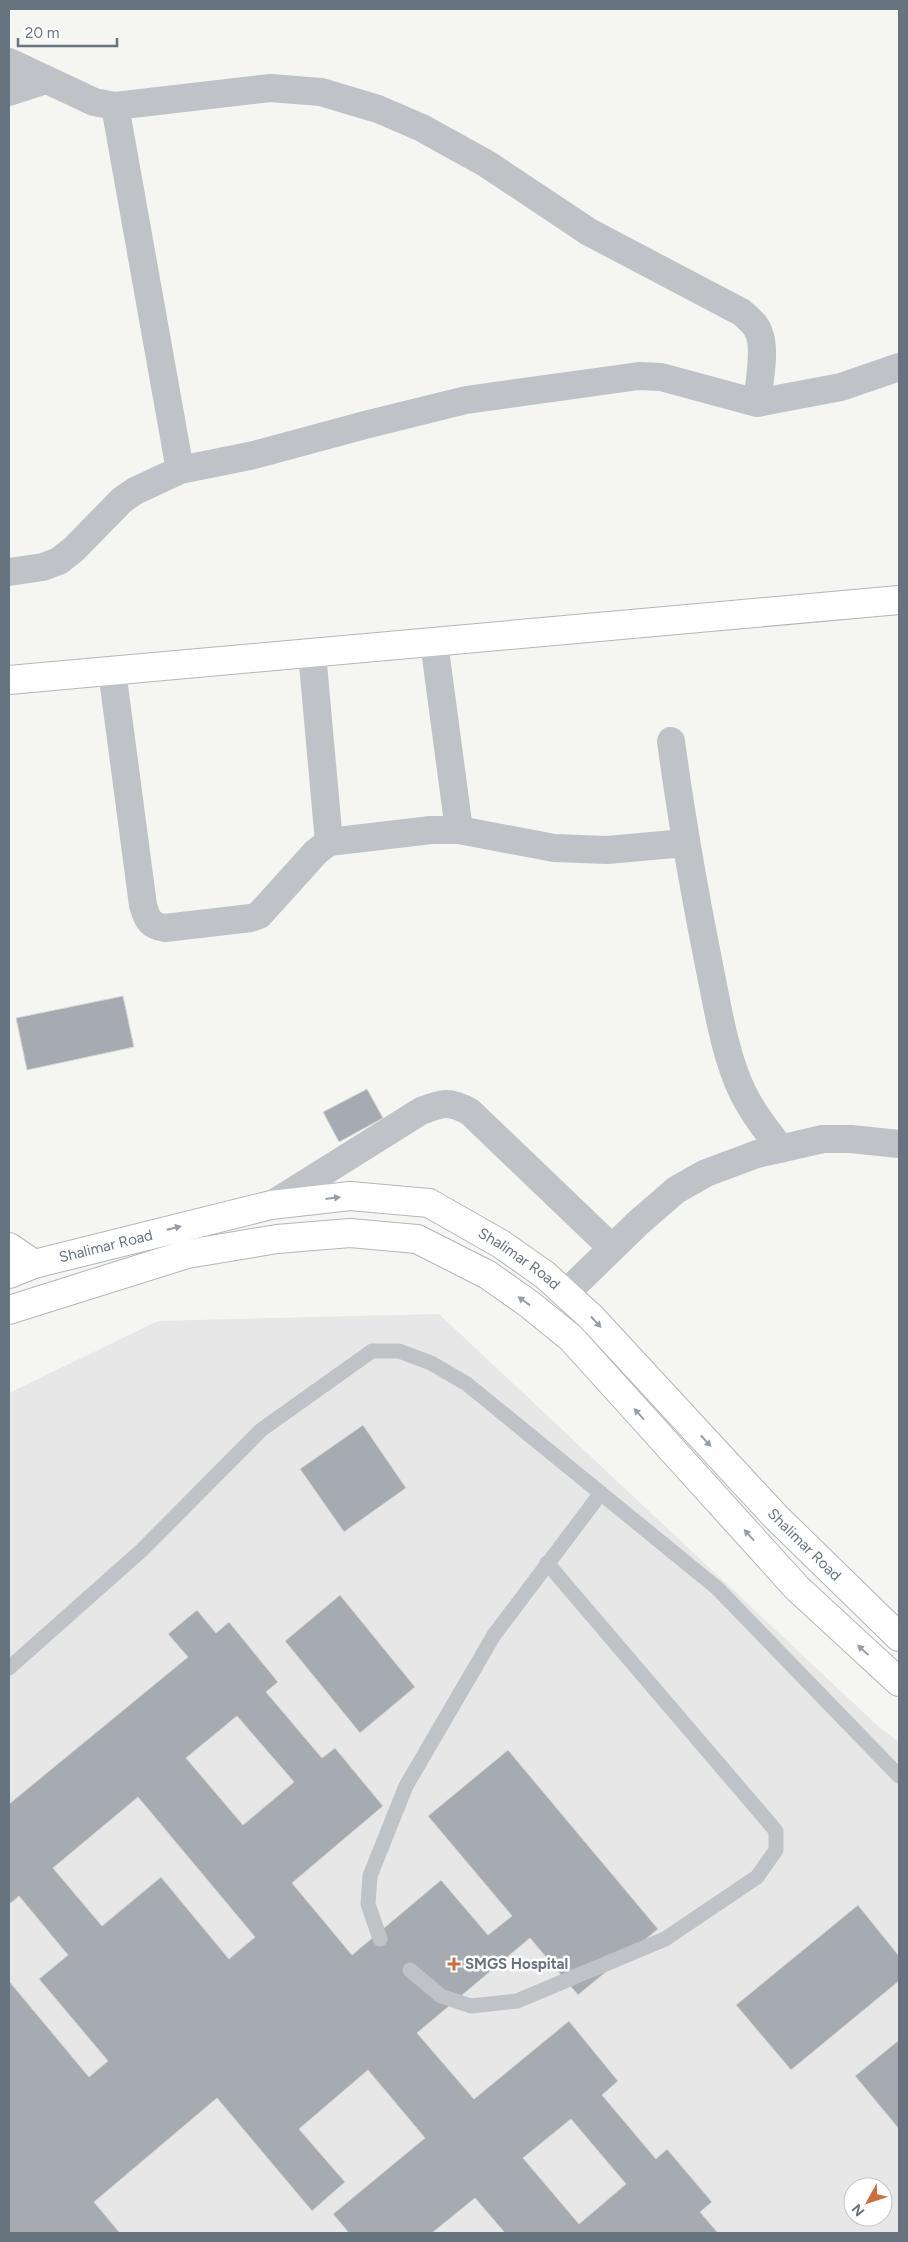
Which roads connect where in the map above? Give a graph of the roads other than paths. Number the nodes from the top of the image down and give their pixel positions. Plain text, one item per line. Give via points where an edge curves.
1 (9, 62) edge
2 (46, 80) junction
3 (9, 92) edge
4 (115, 106) junction
5 (899, 367) edge
6 (757, 403) junction
7 (180, 470) junction
8 (9, 572) edge
9 (899, 600) edge
10 (434, 642) junction
11 (312, 653) junction
12 (112, 671) junction
13 (9, 680) edge
14 (671, 741) dead end
15 (459, 830) junction
16 (329, 842) junction
17 (685, 843) junction
18 (899, 1144) edge
19 (781, 1149) junction
20 (271, 1205) junction
21 (9, 1247) edge
22 (612, 1248) junction
23 (34, 1264) junction
24 (9, 1274) edge
25 (565, 1294) junction
26 (9, 1310) edge
27 (601, 1493) junction
28 (547, 1563) junction
29 (899, 1637) edge
30 (9, 1668) edge
31 (899, 1682) edge
32 (899, 1776) edge
33 (380, 1939) dead end
34 (410, 1970) dead end

1 - 2 street
2 - 3 street
2 - 4 street via 94,102
4 - 6 street via 270,88 321,92 378,109 422,128 487,164 588,232 741,312 753,323 762,345
4 - 7 street
5 - 6 street via 841,387
6 - 7 street via 661,377 639,376 466,400 254,455
7 - 8 street via 122,500 59,561
9 - 10 main road
10 - 11 main road
10 - 15 street
11 - 12 main road
11 - 16 street
12 - 13 main road
12 - 16 street via 143,906 149,921 155,926 165,928 259,915
14 - 17 street
15 - 16 street via 431,830
15 - 17 street via 554,848 607,850
17 - 19 street via 717,1008 733,1068 755,1114
18 - 19 street via 824,1139
19 - 22 street via 706,1172 676,1190
20 - 22 street via 421,1111 442,1103 456,1104 470,1112
23 -> 20 main road, Shalimar Road
20 -> 25 main road, Shalimar Road via 350,1196 429,1203 501,1244
21 - 23 main road
22 - 25 street
23 - 24 main road, Shalimar Road
25 -> 29 main road, Shalimar Road via 591,1317 776,1517
31 -> 26 main road via 797,1588 571,1338 488,1275 417,1239 350,1233 277,1239 187,1254
27 - 28 lane
27 - 30 lane via 468,1384 431,1363 398,1351 372,1351 261,1430 142,1550
27 - 32 lane via 717,1588
28 - 33 lane via 494,1635 406,1786 370,1876 368,1904
28 - 34 lane via 776,1831 776,1850 757,1877 665,1938 517,2000 471,2006 441,1996

